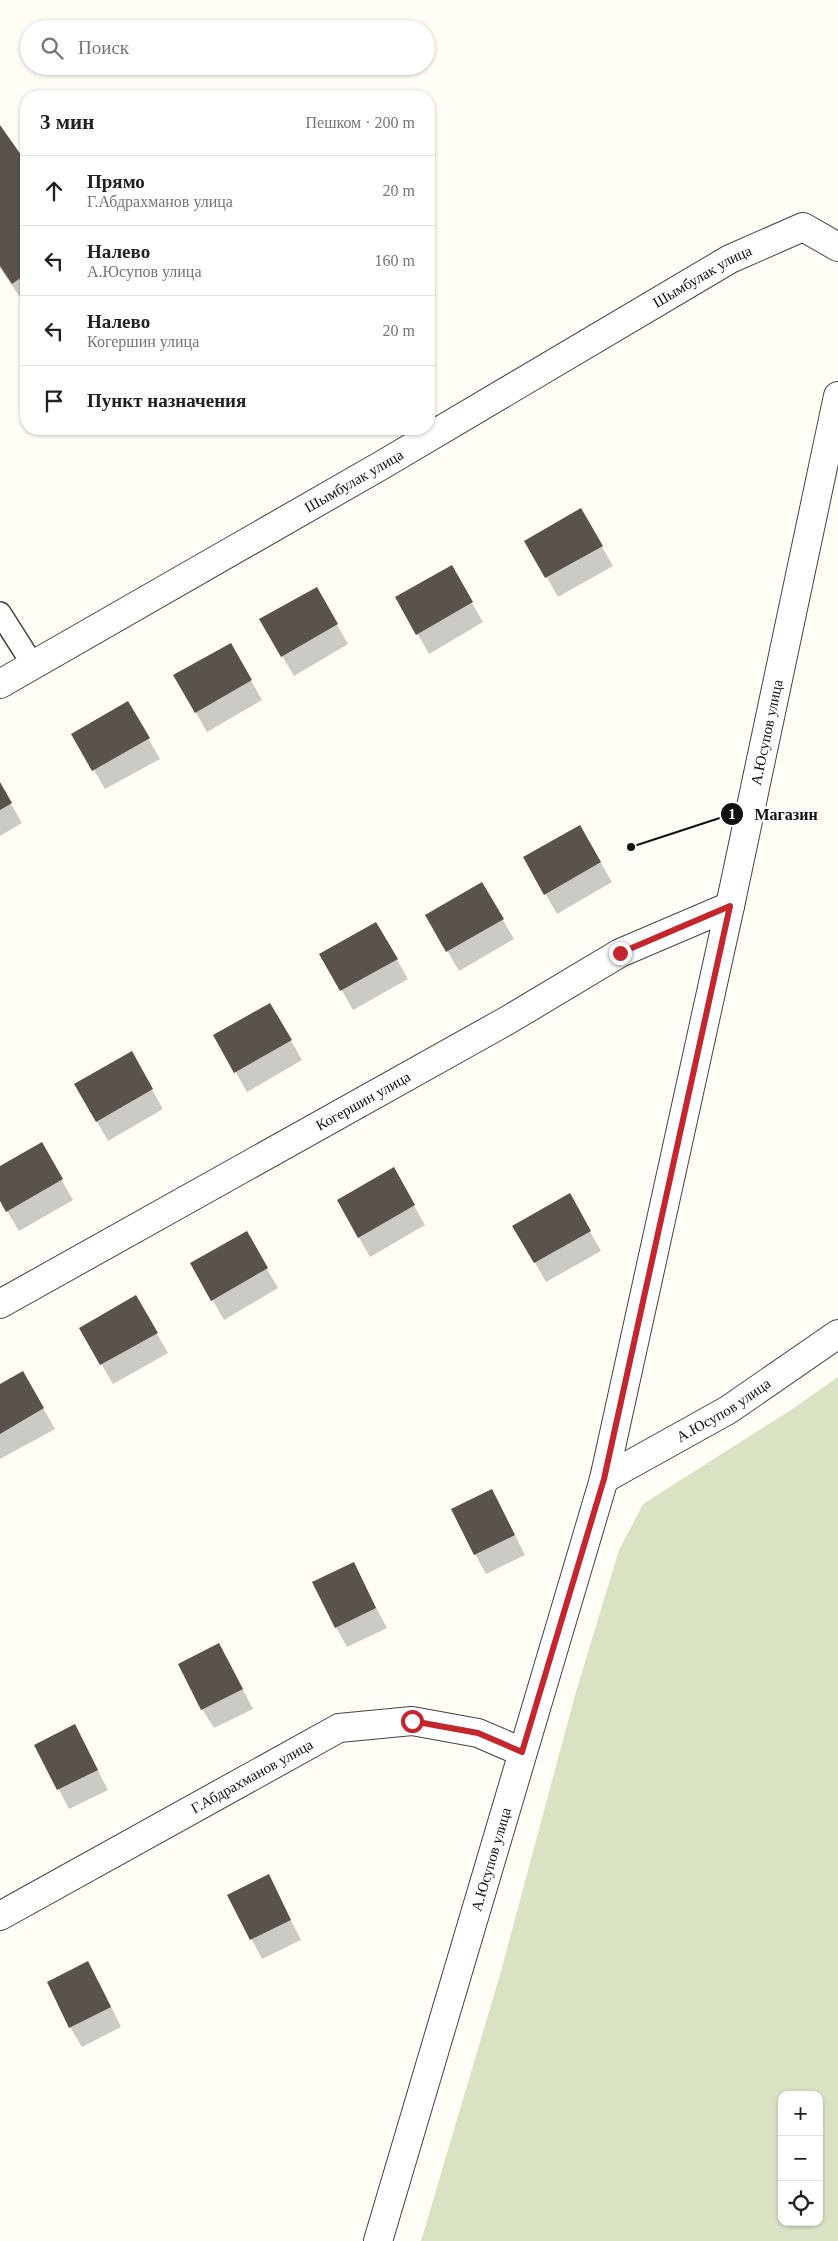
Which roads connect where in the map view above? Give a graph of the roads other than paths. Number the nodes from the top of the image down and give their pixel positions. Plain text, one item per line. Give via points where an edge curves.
1 (838, 247) edge
2 (838, 396) edge
3 (435, 434) edge
4 (433, 435) edge
5 (0, 613) edge
6 (33, 665) junction
7 (0, 684) edge
8 (730, 906) junction
9 (0, 1304) edge
10 (838, 1334) edge
11 (604, 1479) junction
12 (522, 1752) junction
13 (0, 1916) edge
14 (378, 2241) edge

1 - 3 street, Шымбулак улица via 803,227 730,259
2 - 8 street, А.Юсупов улица
4 - 6 street, Шымбулак улица
5 - 6 lane
6 - 7 street, Шымбулак улица
8 - 9 street, Когершин улица via 620,953 508,1020
8 - 11 street, А.Юсупов улица
10 - 11 street, А.Юсупов улица via 728,1410
11 - 12 street, А.Юсупов улица
12 - 13 street, Г.Абдрахманов улица via 478,1733 412,1721 339,1728
12 - 14 street, А.Юсупов улица

